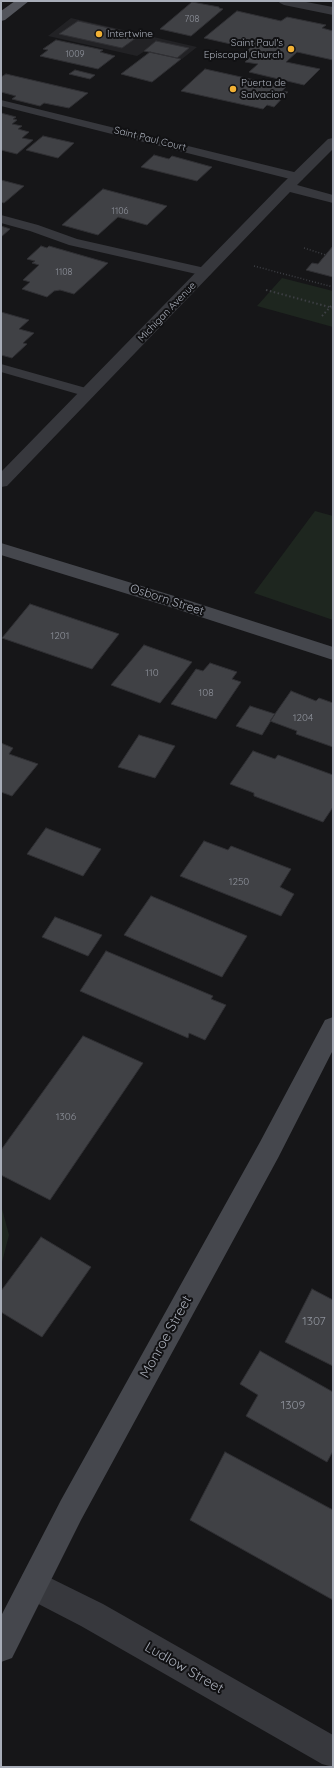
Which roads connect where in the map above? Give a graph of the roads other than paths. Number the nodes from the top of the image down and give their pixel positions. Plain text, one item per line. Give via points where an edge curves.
1 (24, 1) edge
2 (284, 1) edge
3 (333, 11) edge
4 (1, 17) edge
5 (1, 103) edge
6 (333, 142) edge
7 (293, 182) junction
8 (333, 199) edge
9 (1, 219) edge
10 (205, 272) junction
11 (1, 368) edge
12 (88, 393) junction
13 (1, 482) edge
14 (1, 549) edge
15 (333, 654) edge
16 (333, 1027) edge
17 (34, 1585) junction
18 (1, 1647) edge
19 (333, 1753) edge

1 - 4 main road
2 - 3 street
5 - 7 lane, Saint Paul Court
6 - 7 street, Michigan Avenue
7 - 8 street
7 - 10 street, Michigan Avenue
9 - 10 lane via 73,242
10 - 12 street, Michigan Avenue
11 - 12 lane
12 - 13 street, Michigan Avenue
14 - 15 main road, Osborn Street
16 - 17 main road, Monroe Street via 269,1150 71,1510
17 - 18 main road, Monroe Street
17 - 19 street, Ludlow Street via 115,1628

